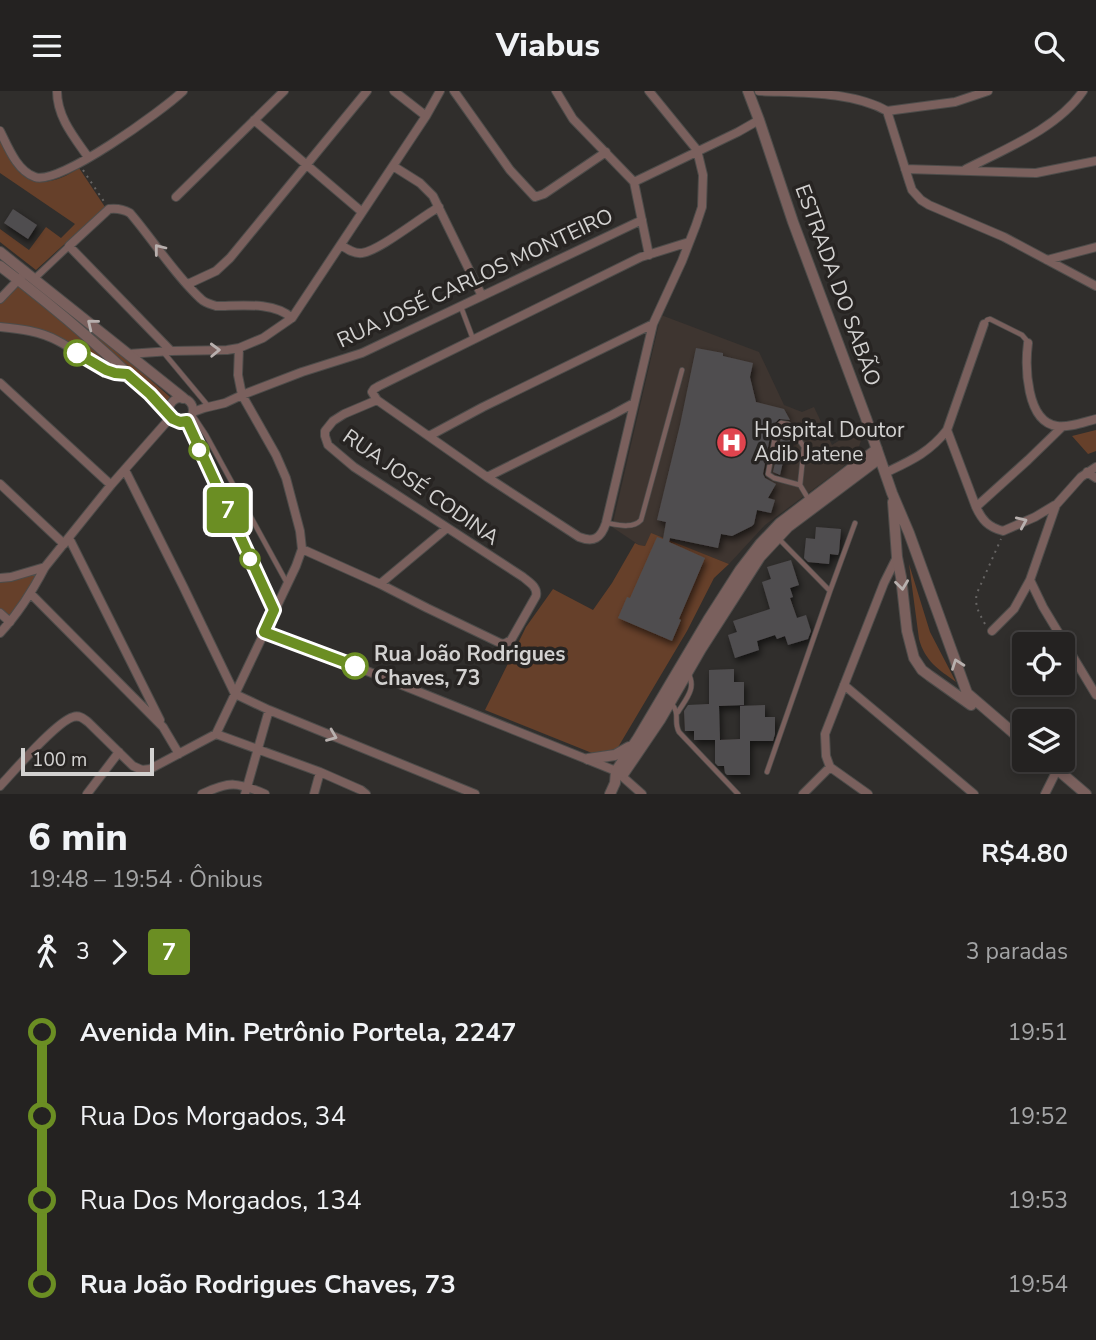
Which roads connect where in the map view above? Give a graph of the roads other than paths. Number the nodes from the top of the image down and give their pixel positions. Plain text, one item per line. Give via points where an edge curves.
1 (57, 91) edge
2 (183, 91) edge
3 (284, 91) edge
4 (367, 91) edge
5 (394, 91) edge
6 (440, 91) edge
7 (454, 91) edge
8 (649, 91) edge
9 (748, 91) edge
10 (759, 91) edge
11 (988, 91) edge
12 (1083, 91) edge
13 (560, 93) edge
14 (887, 111) junction
15 (426, 116) junction
16 (254, 120) junction
17 (759, 120) junction
18 (0, 131) edge
19 (697, 150) junction
20 (606, 152) junction
21 (88, 157) junction
22 (1096, 161) edge
23 (306, 165) junction
24 (393, 166) junction
25 (905, 169) junction
26 (964, 170) junction
27 (634, 182) junction
28 (176, 197) dead end
29 (439, 207) junction
30 (362, 212) junction
31 (642, 220) junction
32 (689, 242) junction
33 (341, 245) junction
34 (69, 246) junction
35 (1096, 247) edge
36 (0, 252) edge
37 (649, 255) junction
38 (1047, 260) junction
39 (0, 266) edge
40 (26, 277) junction
41 (188, 284) junction
42 (1096, 286) edge
43 (482, 296) junction
44 (0, 299) edge
45 (461, 307) junction
46 (292, 318) junction
47 (653, 324) junction
48 (984, 324) joint
49 (0, 327) edge
50 (473, 341) junction
51 (1028, 343) joint
52 (239, 348) junction
53 (167, 352) junction
54 (128, 354) junction
55 (682, 370) dead end
56 (127, 374) junction
57 (0, 383) edge
58 (242, 395) junction
59 (377, 400) junction
60 (634, 403) junction
61 (207, 407) junction
62 (189, 409) junction
63 (172, 417) junction
64 (1096, 419) edge
65 (1062, 427) junction
66 (947, 430) junction
67 (429, 436) junction
68 (879, 454) junction
69 (1096, 467) edge
70 (125, 470) junction
71 (1087, 472) junction
72 (858, 474) junction
73 (886, 476) junction
74 (486, 478) junction
75 (1096, 478) edge
76 (0, 484) edge
77 (111, 485) junction
78 (800, 485) junction
79 (892, 493) junction
80 (809, 501) junction
81 (1056, 505) junction
82 (976, 507) junction
83 (606, 523) junction
84 (855, 523) dead end
85 (447, 528) junction
86 (777, 537) junction
87 (66, 541) junction
88 (302, 549) junction
89 (897, 556) junction
90 (918, 556) junction
91 (45, 567) junction
92 (0, 578) edge
93 (1030, 580) junction
94 (287, 583) junction
95 (380, 584) junction
96 (830, 591) junction
97 (30, 593) junction
98 (274, 610) junction
99 (0, 613) edge
100 (10, 622) junction
101 (992, 631) road end
102 (264, 632) junction
103 (0, 633) edge
104 (688, 672) junction
105 (844, 685) junction
106 (235, 694) junction
107 (1096, 695) edge
108 (670, 702) junction
109 (269, 710) junction
110 (677, 713) junction
111 (995, 718) junction
112 (163, 727) junction
113 (1012, 732) edge
114 (216, 734) junction
115 (634, 743) junction
116 (258, 749) junction
117 (119, 753) junction
118 (179, 754) junction
119 (588, 759) junction
120 (830, 767) junction
121 (320, 772) junction
122 (766, 772) dead end
123 (1056, 772) edge
124 (1060, 772) edge
125 (618, 776) junction
126 (0, 786) edge
127 (246, 790) edge
128 (87, 794) edge
129 (202, 794) edge
130 (265, 794) edge
131 (314, 794) edge
132 (366, 794) edge
133 (475, 794) edge
134 (610, 794) edge
135 (642, 794) edge
136 (738, 794) edge
137 (803, 794) edge
138 (868, 794) edge
139 (974, 794) edge
140 (1045, 794) edge
141 (1086, 794) edge

1 - 21 street via 62,116
2 - 21 street via 154,116
3 - 16 street
4 - 23 street
5 - 15 street
6 - 15 street
7 - 20 street via 535,197
8 - 19 street
9 - 17 street, ESTRADA DO SABÃO
10 - 14 street via 844,96
11 - 14 street via 955,102
12 - 26 street via 1051,123
13 - 20 street via 573,119
14 - 25 street
15 - 24 street
16 - 23 street
16 - 28 street
17 - 19 street
17 - 68 street, ESTRADA DO SABÃO
18 - 21 street via 18,164 34,177 45,179 62,173
19 - 27 street
19 - 32 street via 703,175 702,207
20 - 27 street
22 - 26 street via 1036,173
23 - 30 street
23 - 41 street via 224,264
24 - 29 street via 429,191
24 - 30 street
25 - 26 street
25 - 38 street via 921,200
27 - 31 street
29 - 33 street via 363,253
29 - 43 street
30 - 33 street
31 - 37 street
31 - 43 street, RUA JOSÉ CARLOS MONTEIRO
32 - 37 street
32 - 47 street
33 - 46 street
34 - 40 street
41 -> 34 street via 130,213 120,209 109,209
34 - 53 street
35 - 38 street
36 - 40 street
37 - 50 street
38 - 42 street
39 - 40 street
40 - 44 street
54 -> 40 street
40 - 56 street
41 - 46 street via 208,304 265,307
43 - 45 street, RUA JOSÉ CARLOS MONTEIRO
45 - 50 lane
45 - 58 street, RUA JOSÉ CARLOS MONTEIRO via 362,353
46 - 52 street
47 - 60 street
47 - 67 street
48 - 51 lane via 990,319 1022,335
48 - 66 street
49 - 56 street via 36,332 106,370
50 - 59 street via 374,389
51 - 65 street via 1032,401 1042,419
53 -> 52 street
52 - 58 street
53 - 54 street
53 - 61 lane
54 - 62 street
55 - 83 lane via 641,520 632,526
56 - 63 street
57 - 77 street
58 - 61 street, RUA JOSÉ CARLOS MONTEIRO
58 - 88 street via 286,478
59 - 67 street
59 - 85 street, RUA JOSÉ CODINA via 333,421 325,431 328,445
60 - 74 street
60 - 83 street
61 - 62 street, RUA JOSÉ CARLOS MONTEIRO
62 - 63 street
62 - 63 street via 177,398 169,407
62 - 94 lane
62 - 98 street
63 - 70 street
64 - 65 street
65 - 82 street
66 - 73 street via 917,458
66 - 82 street
67 - 74 street
68 - 72 street
68 - 73 street, ESTRADA DO SABÃO
68 - 80 street
69 - 71 street
70 - 77 street
70 - 106 street
71 - 75 street
71 - 81 street
72 - 73 street via 869,471
72 - 86 street
73 - 79 street, ESTRADA DO SABÃO
74 - 83 street via 586,540 598,537
76 - 87 street
77 - 87 street
78 - 78 lane via 804,447 788,424 781,423 768,474
78 - 80 lane
79 - 89 street, ESTRADA DO SABÃO
79 - 90 street, ESTRADA DO SABÃO
80 - 115 street via 780,523 740,570
82 -> 81 street via 987,524 1003,531
81 - 93 street
84 - 96 lane
85 - 95 street
85 - 95 street, RUA JOSÉ CODINA via 534,587 536,596 509,642 504,644
86 - 96 lane
86 - 104 street
87 - 91 street
87 - 112 street
88 - 94 street
88 - 95 street
89 - 90 street via 908,547
89 - 105 street
89 -> 111 street, ESTRADA DO SABÃO via 907,629 922,670
111 -> 90 street, ESTRADA DO SABÃO via 967,693
91 - 92 street
91 - 97 street
93 - 101 street via 1014,609
93 - 107 street
94 - 98 street
96 - 122 lane
97 - 100 street
97 - 112 street
98 - 102 street
99 - 100 street
100 - 103 street
102 - 106 street
102 - 119 street
104 - 108 street
104 - 110 lane via 692,688
105 - 120 street via 825,734
105 - 139 street
106 - 109 street
106 - 114 street
108 - 110 lane
108 - 125 street
109 - 116 street
109 -> 133 street
110 - 136 lane via 679,732
111 - 113 street, ESTRADA DO SABÃO
112 - 118 street
114 - 116 street
114 - 118 street
115 - 119 street via 615,755
115 - 125 street
116 - 121 street
116 - 127 street
117 - 118 street via 145,771
117 - 126 street via 81,717 74,716 57,727
117 - 128 street
119 - 125 street
120 - 137 street
120 - 138 street
121 - 131 street
121 - 132 street
123 - 140 street
124 - 141 street
125 - 134 street
125 - 135 street
127 - 129 street via 228,784
127 - 130 street

